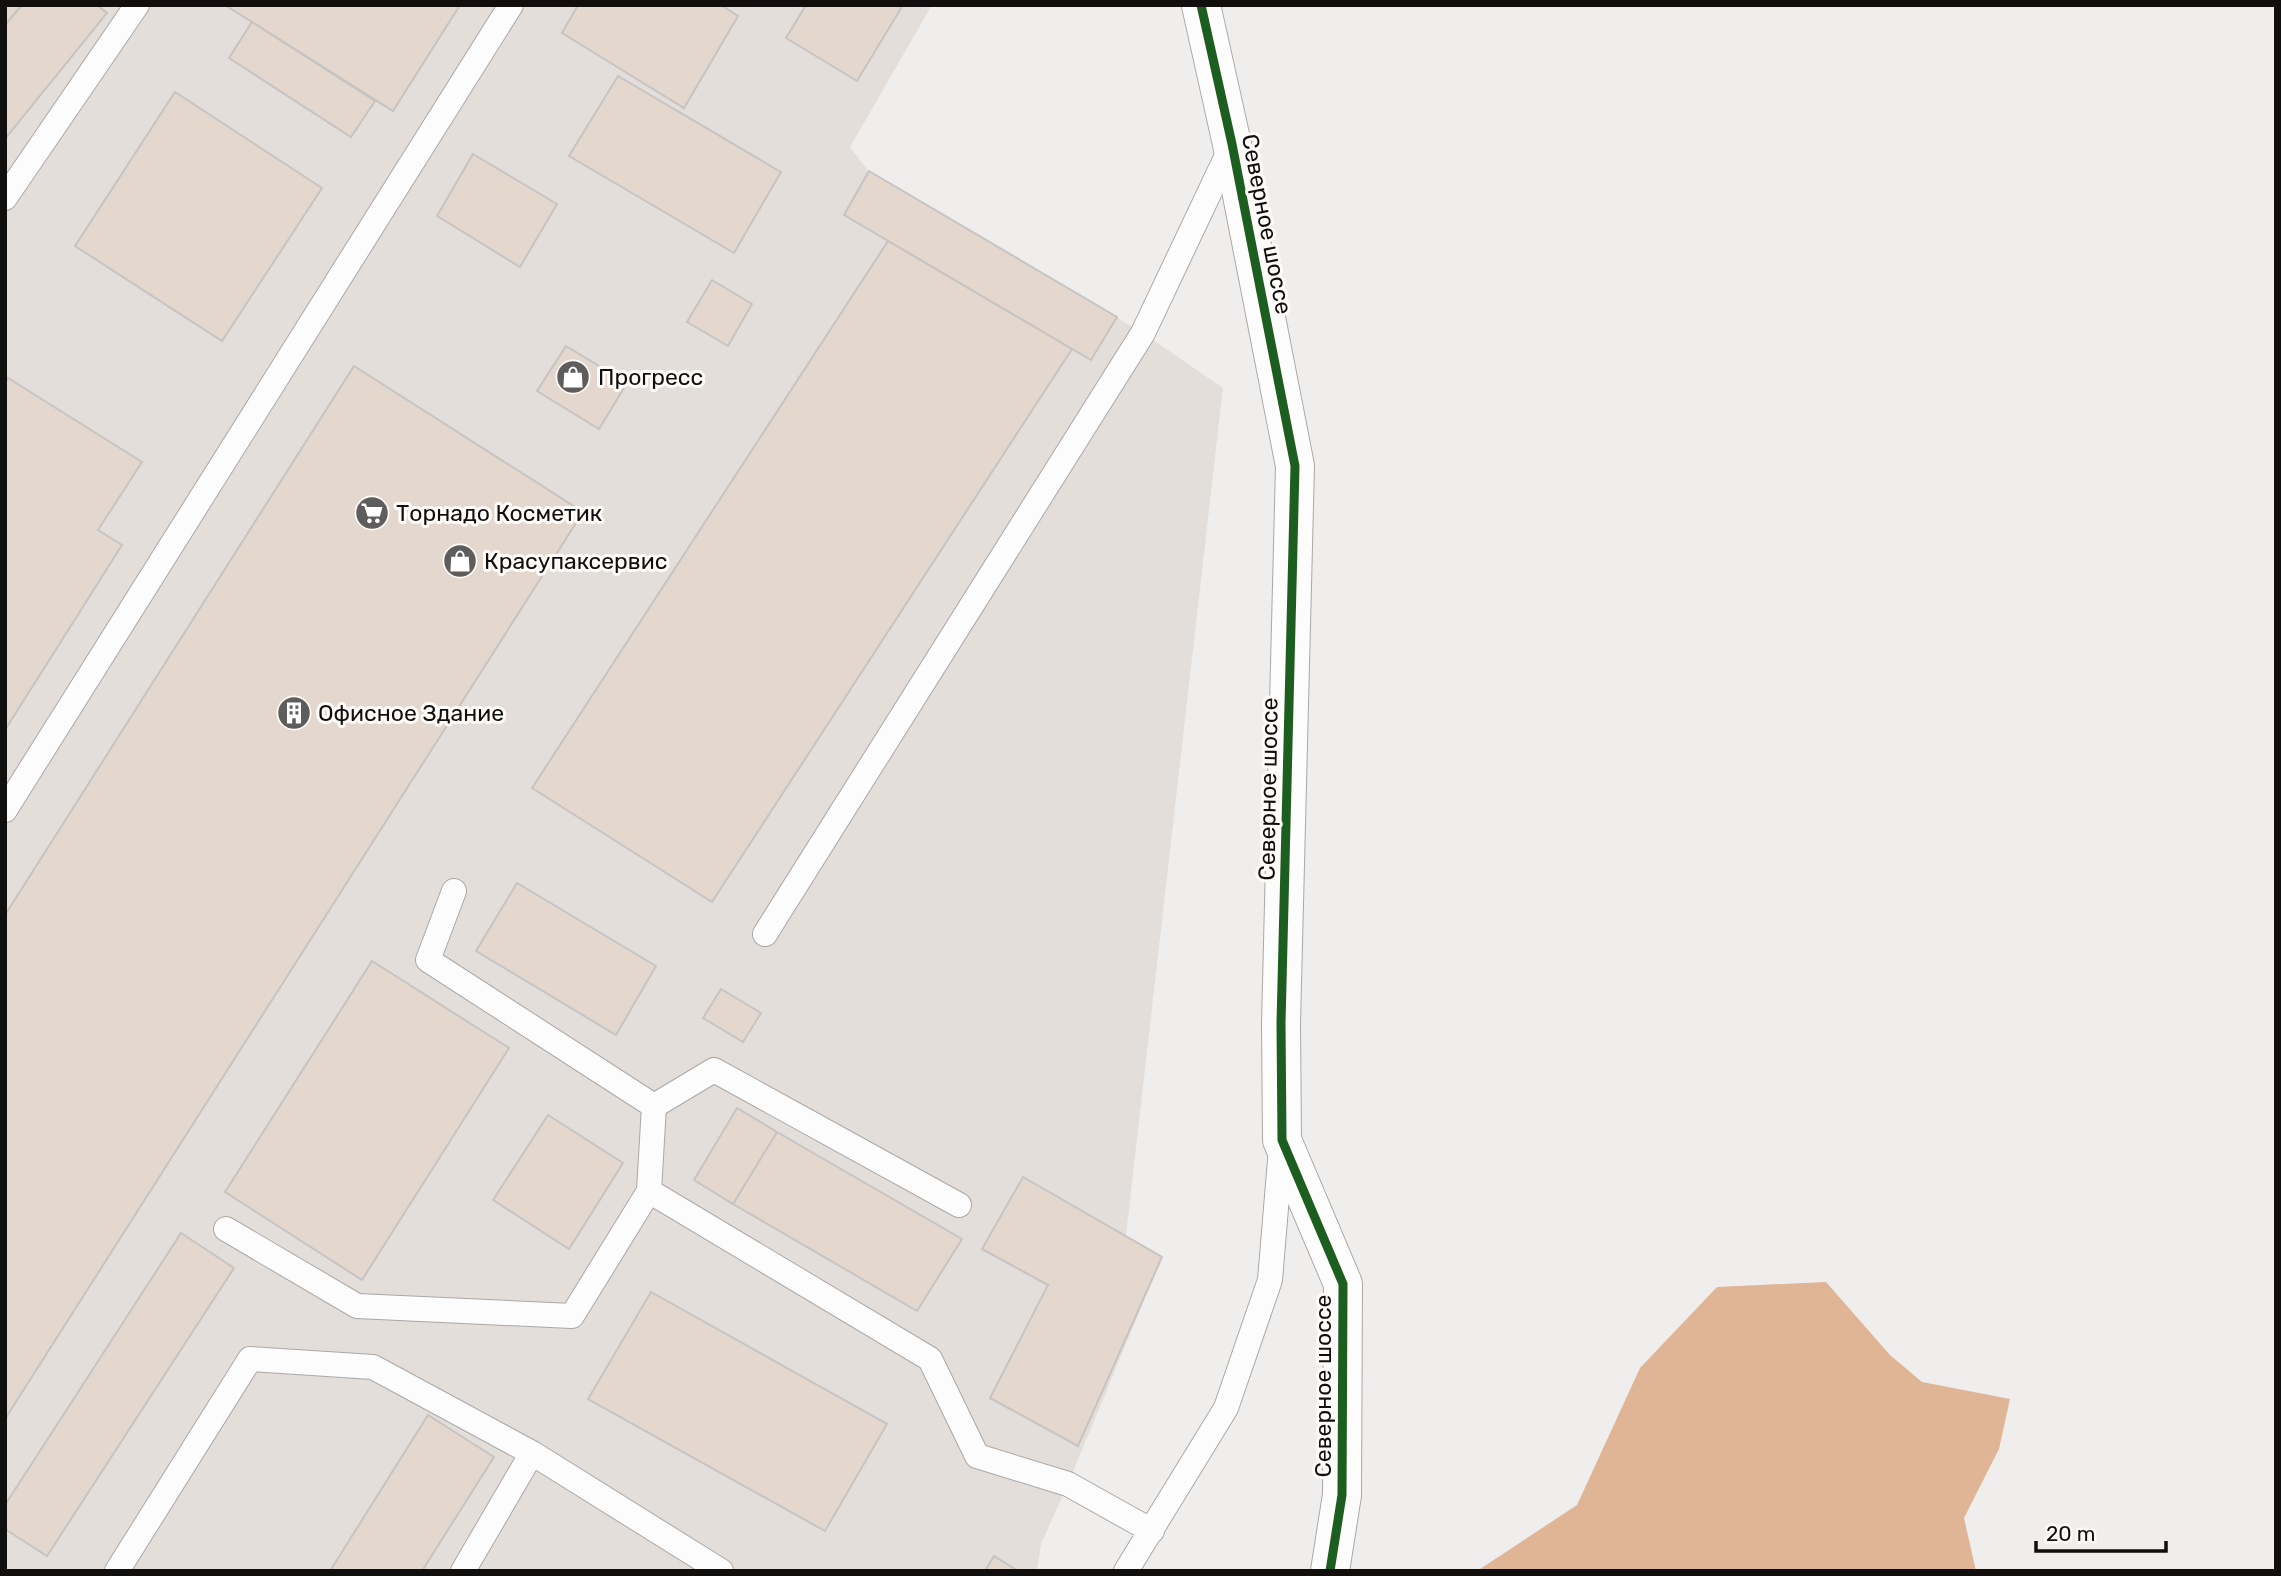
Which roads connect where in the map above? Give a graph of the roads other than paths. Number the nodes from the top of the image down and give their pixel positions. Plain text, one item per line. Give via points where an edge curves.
1 (137, 5) edge
2 (511, 5) edge
3 (1201, 5) edge
4 (1232, 144) junction
5 (5, 198) edge
6 (5, 810) edge
7 (454, 891) dead end
8 (765, 934) dead end
9 (654, 1106) junction
10 (1282, 1140) junction
11 (649, 1191) junction
12 (959, 1205) dead end
13 (226, 1229) dead end
14 (532, 1453) junction
15 (1152, 1531) junction
16 (117, 1571) edge
17 (463, 1571) edge
18 (721, 1571) edge
19 (1126, 1571) edge
20 (1330, 1571) edge

1 - 5 lane
2 - 6 lane
3 - 4 street, Северное шоссе
4 - 8 lane via 1143,333
4 - 10 street, Северное шоссе via 1295,466
7 - 9 lane via 428,960
9 - 11 lane
9 - 12 lane via 714,1070
10 - 15 lane, Северное шоссе via 1270,1280 1226,1408
10 - 20 street, Северное шоссе via 1343,1284 1342,1495
11 - 13 lane via 572,1316 357,1306
11 - 15 lane via 930,1359 977,1456 1068,1484
14 - 16 lane via 373,1367 250,1359
14 - 17 lane
14 - 18 lane
15 - 19 lane, Северное шоссе

